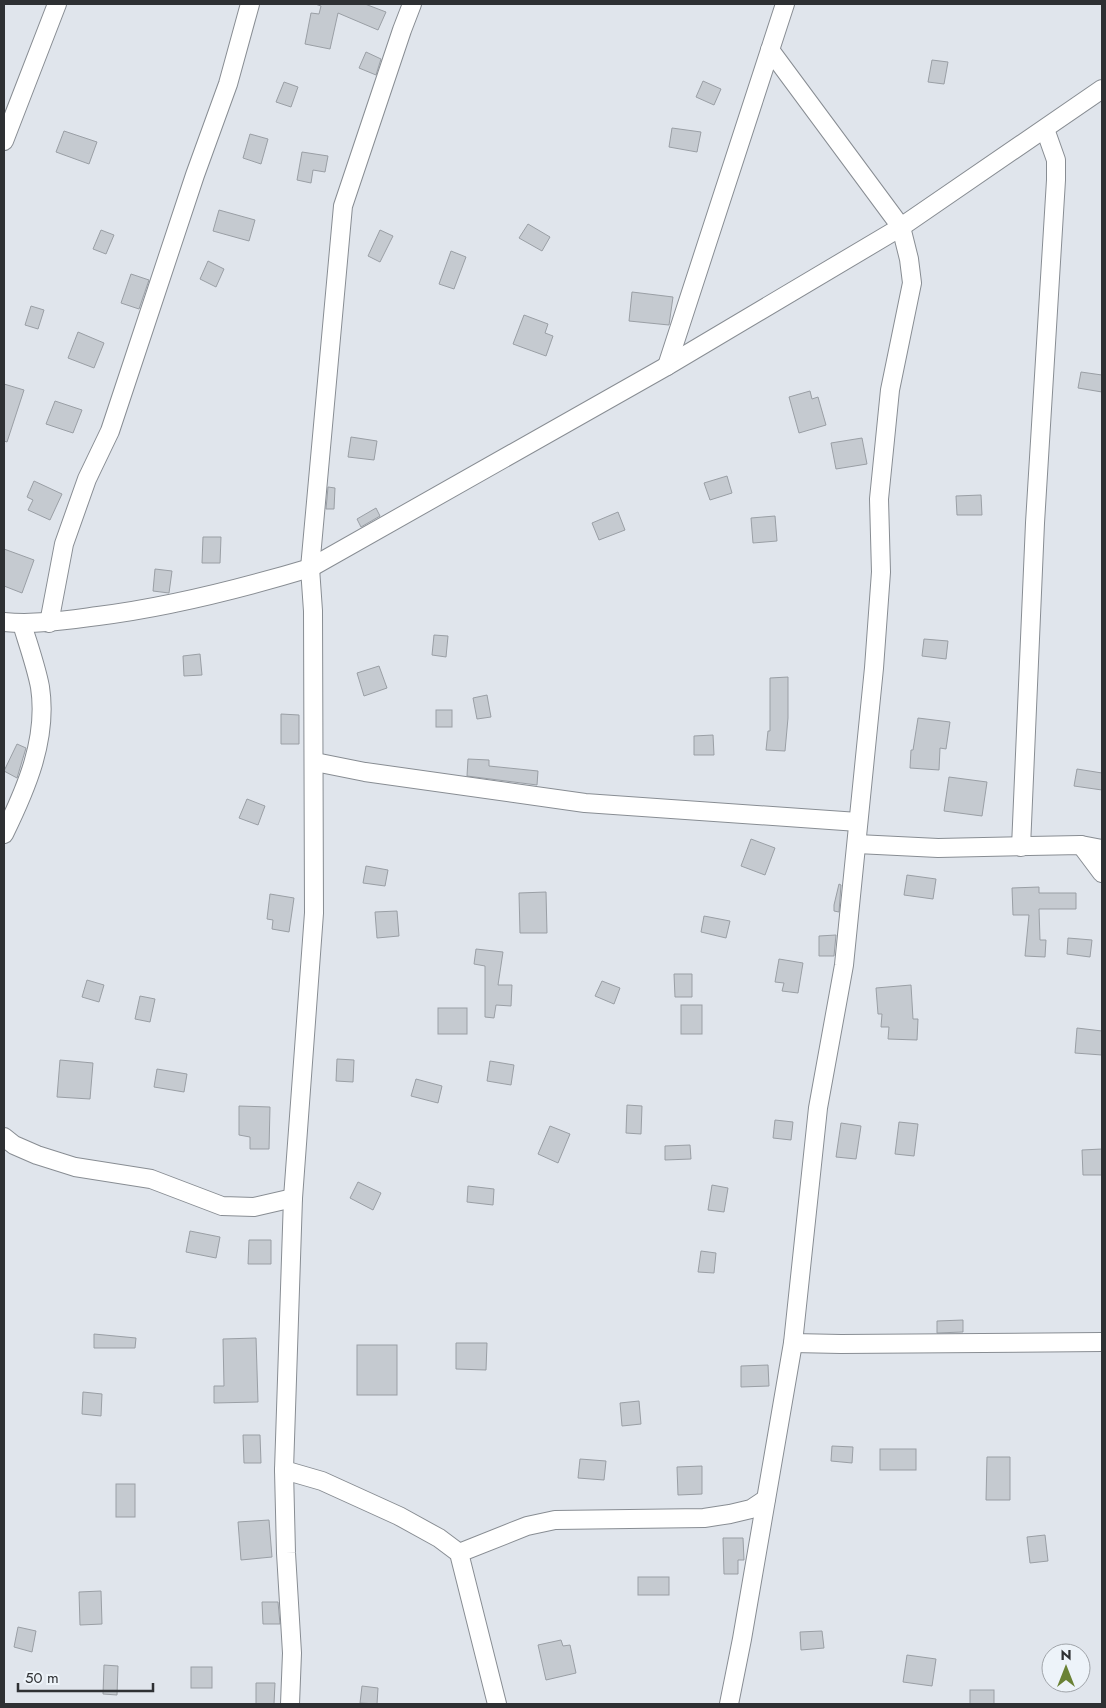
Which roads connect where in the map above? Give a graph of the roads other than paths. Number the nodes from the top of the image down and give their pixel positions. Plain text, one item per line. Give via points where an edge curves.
1 (57, 4) edge
2 (250, 4) edge
3 (412, 4) edge
4 (785, 4) edge
5 (770, 50) junction
6 (1102, 89) edge
7 (1045, 129) junction
8 (4, 141) edge
9 (901, 228) junction
10 (667, 366) junction
11 (310, 568) junction
12 (4, 622) edge
13 (50, 623) junction
14 (22, 624) junction
15 (314, 762) junction
16 (858, 822) junction
17 (4, 834) edge
18 (857, 844) junction
19 (1081, 845) junction
20 (1021, 847) junction
21 (1102, 849) edge
22 (1102, 873) edge
23 (4, 1137) edge
24 (293, 1198) junction
25 (1102, 1342) edge
26 (793, 1343) junction
27 (284, 1470) junction
28 (766, 1500) junction
29 (459, 1553) junction
30 (290, 1704) edge
31 (498, 1704) edge
32 (729, 1704) edge

1 - 8 street
2 - 13 street via 228,84 110,431 87,479 64,544
3 - 11 street via 343,206
4 - 5 street
5 - 9 street
5 - 10 street
6 - 7 street
7 - 9 street
7 - 20 street via 1056,160 1056,180 1035,523
9 - 10 street
9 - 16 street via 912,283 890,390 879,499 877,630
10 - 11 street
11 - 13 street via 245,588 141,611
11 - 15 street
12 - 14 street
13 - 14 street
14 - 17 street via 40,687 41,717 37,751
15 - 16 street via 585,804
15 - 24 street via 314,913
16 - 18 street
18 - 20 street via 938,848
18 - 26 street via 844,965 818,1108
19 - 20 street
19 - 21 street
19 - 22 street
23 - 24 street via 14,1145 75,1167 151,1179 222,1206 254,1207
24 - 27 street
25 - 26 street
26 - 28 street
27 - 29 street via 322,1481 399,1516 440,1538
27 - 30 street via 292,1653
28 - 29 street via 751,1509 704,1518 555,1520 527,1526
28 - 32 street
29 - 31 street

